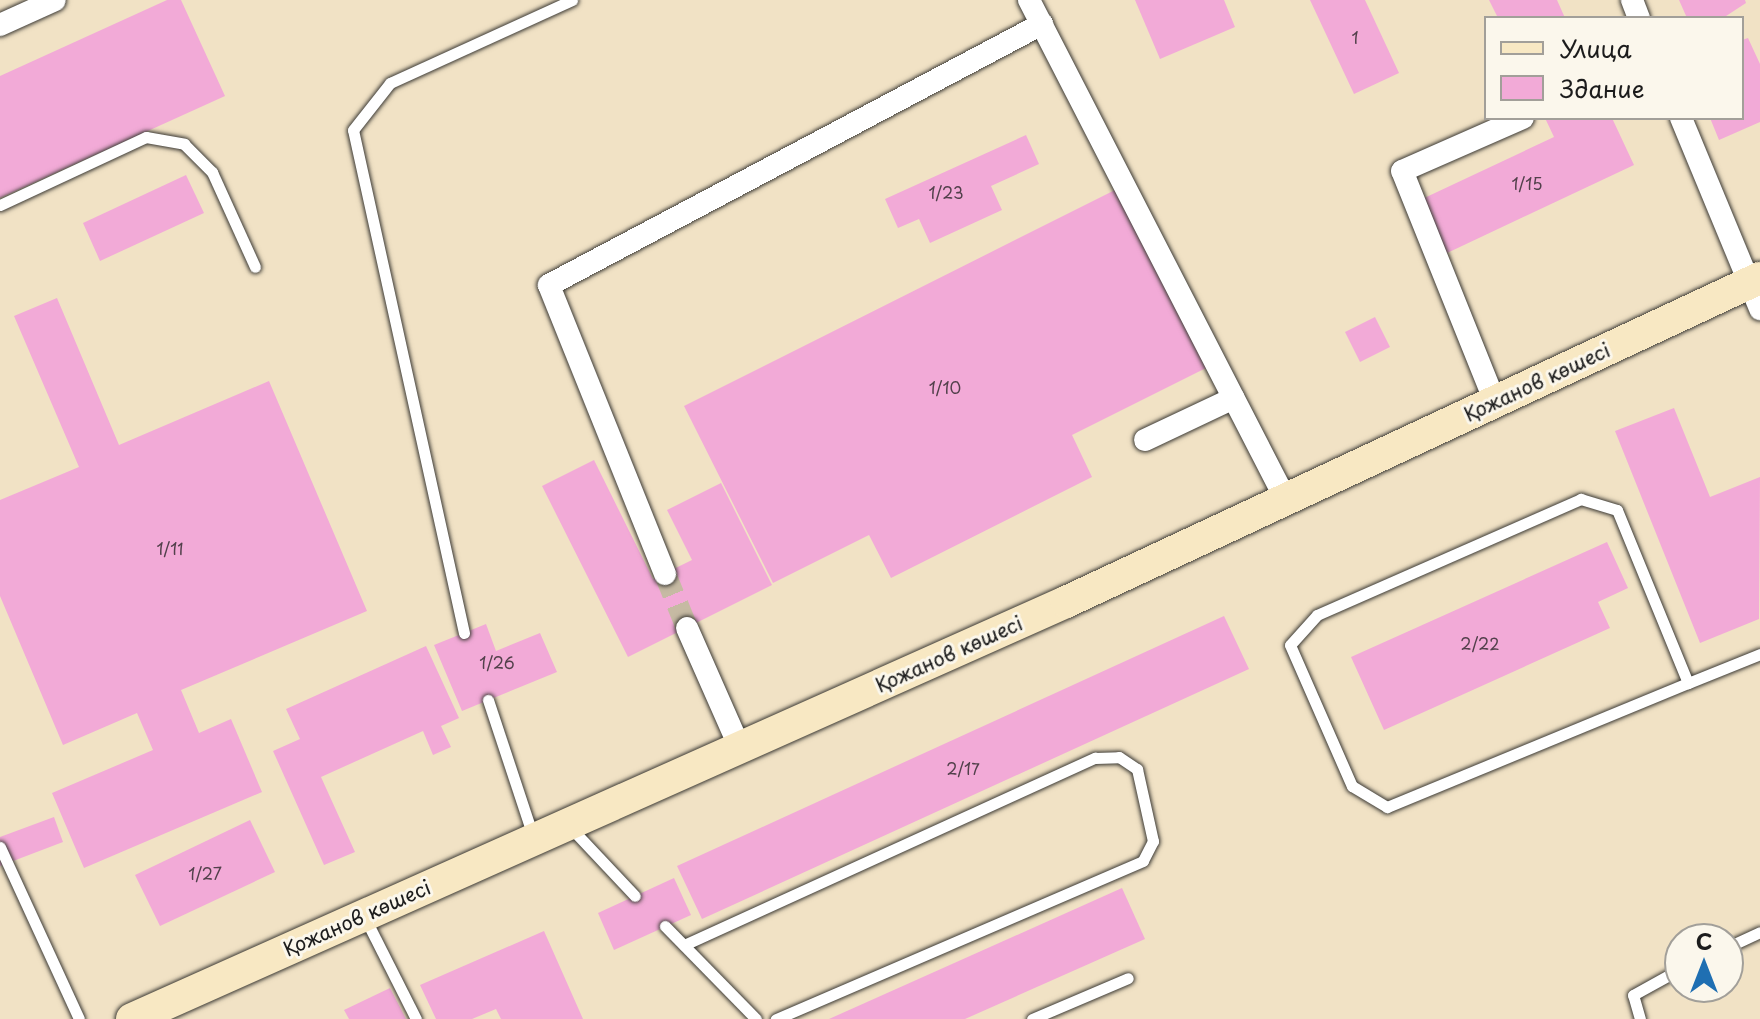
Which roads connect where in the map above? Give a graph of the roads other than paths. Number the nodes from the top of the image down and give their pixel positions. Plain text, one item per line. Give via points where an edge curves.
1 (55, 0) edge
2 (572, 0) edge
3 (1029, 0) edge
4 (1042, 24) junction
5 (0, 25) edge
6 (1518, 120) edge
7 (1682, 120) edge
8 (0, 205) edge
9 (255, 267) dead end
10 (1757, 290) edge
11 (1234, 398) junction
12 (1495, 402) junction
13 (1145, 440) dead end
14 (1286, 500) junction
15 (665, 574) tunnel mouth
16 (687, 628) tunnel mouth
17 (464, 633) dead end
18 (1760, 654) edge
19 (1688, 683) junction
20 (488, 700) dead end
21 (740, 748) junction
22 (568, 824) junction
23 (534, 840) junction
24 (0, 847) edge
25 (635, 896) dead end
26 (364, 916) junction
27 (665, 926) dead end
28 (684, 945) junction
29 (1128, 978) dead end
30 (1664, 978) edge
31 (79, 1019) edge
32 (132, 1019) edge
33 (416, 1019) edge
34 (756, 1019) edge
35 (776, 1019) edge
36 (1032, 1019) edge
37 (1640, 1019) edge

1 - 5 street
2 - 17 lane via 390,83 353,130
3 - 4 street
4 - 11 street
4 - 15 street via 549,285
6 - 12 street via 1402,171
7 - 10 street
8 - 9 lane via 146,137 184,144 212,172
10 - 12 main road, Қожанов көшесі
11 - 13 street
11 - 14 street
12 - 14 main road, Қожанов көшесі
14 - 21 main road, Қожанов көшесі
16 - 21 street
18 - 19 lane
19 - 19 lane via 1387,807 1352,786 1290,645 1317,615 1581,499 1617,510
20 - 23 lane
21 - 22 main road, Қожанов көшесі
22 - 23 main road, Қожанов көшесі
22 - 25 lane
23 - 26 main road, Қожанов көшесі
24 - 31 lane
26 - 32 main road, Қожанов көшесі
26 - 33 lane
27 - 28 lane
28 - 34 lane
28 - 35 lane via 1095,758 1119,757 1137,769 1153,841 1143,861
29 - 36 lane
30 - 37 lane via 1633,995

